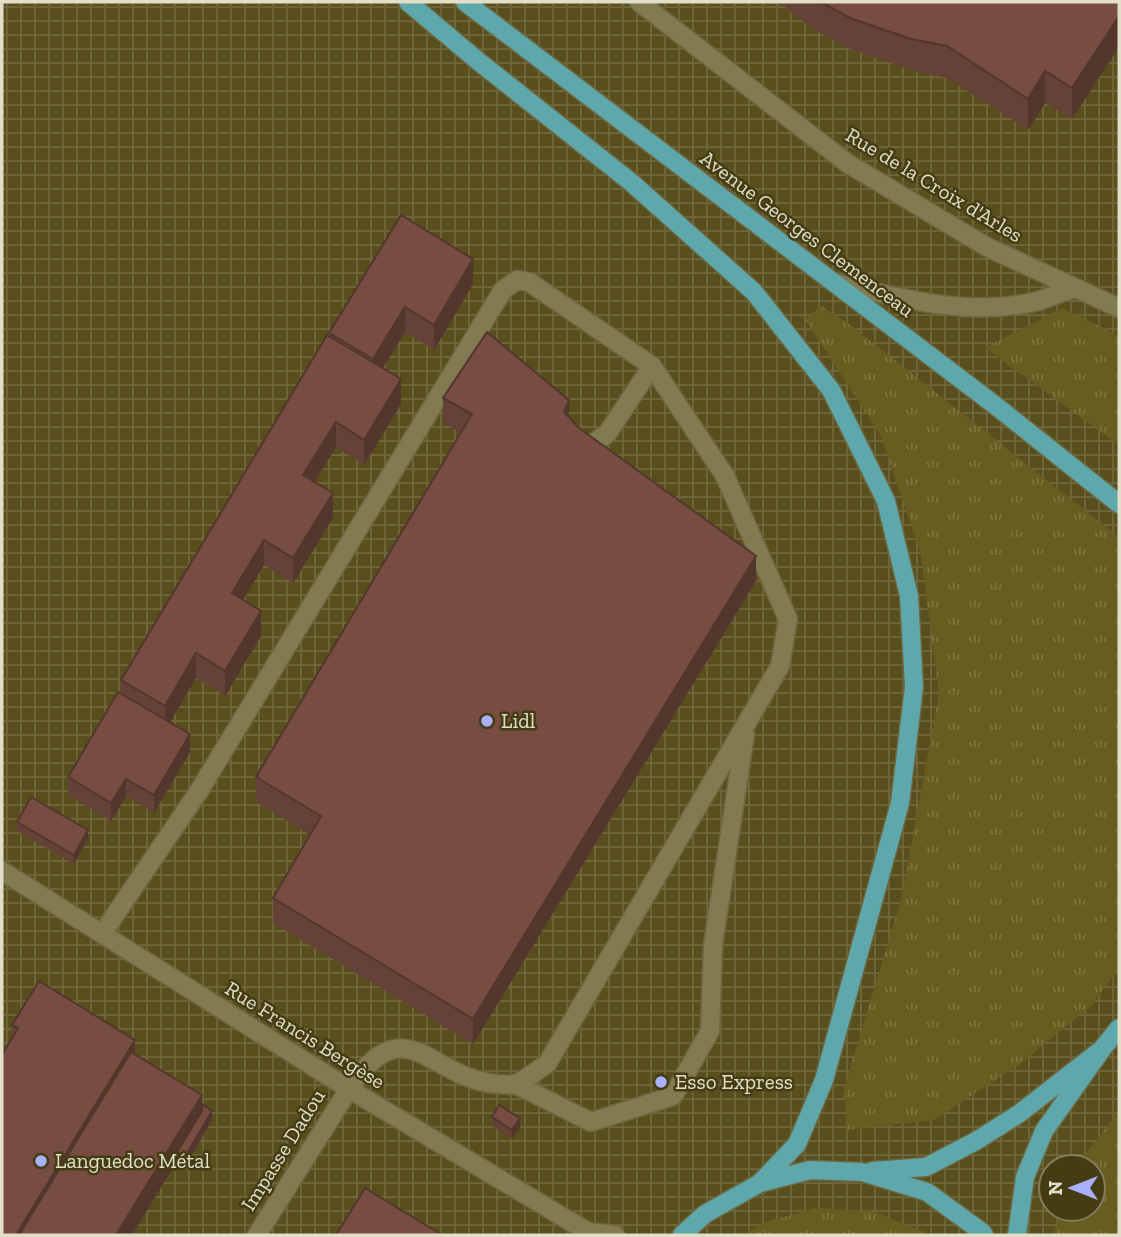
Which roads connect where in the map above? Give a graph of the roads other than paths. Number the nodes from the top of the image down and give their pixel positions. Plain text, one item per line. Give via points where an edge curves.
1 (408, 2) edge
2 (465, 2) edge
3 (639, 2) edge
4 (835, 284) junction
5 (1074, 288) junction
6 (1119, 308) edge
7 (652, 366) junction
8 (579, 453) edge
9 (1119, 505) edge
10 (747, 724) junction
11 (2, 871) edge
12 (102, 934) junction
13 (1119, 1028) edge
14 (1102, 1049) junction
15 (514, 1084) junction
16 (349, 1089) junction
17 (862, 1171) junction
18 (760, 1183) junction
19 (589, 1234) edge
20 (257, 1235) edge
21 (615, 1235) edge
22 (682, 1235) edge
23 (984, 1235) edge
24 (1017, 1235) edge

1 - 18 main road via 632,183 754,292 831,390 886,500 909,596 914,687 900,803 824,1080 797,1143
2 - 4 main road, Avenue Georges Clemenceau
3 - 5 street, Rue de la Croix d'Arles via 847,163 987,247
4 - 5 street via 958,308 1035,302
4 - 9 main road, Avenue Georges Clemenceau
5 - 6 street, Rue de la Croix d'Arles
7 - 8 street via 607,434
7 - 10 street via 725,476 788,619 780,666
7 - 12 street via 530,282 517,280 503,290 199,791
10 - 15 street via 547,1064
10 - 15 street via 713,945 710,1031 673,1096 591,1122
11 - 12 street, Rue Francis Bergèse
12 - 16 street, Rue Francis Bergèse
13 - 14 main road
14 - 17 main road via 1020,1113 926,1167
14 - 24 main road via 1044,1130 1025,1177
15 - 16 street, Impasse Dadou via 486,1083 421,1052 393,1048 376,1056
16 - 19 street, Rue Francis Bergèse
16 - 20 street, Impasse Dadou
17 - 18 main road via 810,1170
17 - 23 main road via 927,1192
18 - 22 main road via 705,1214
19 - 21 street, Rue Francis Bergèse

